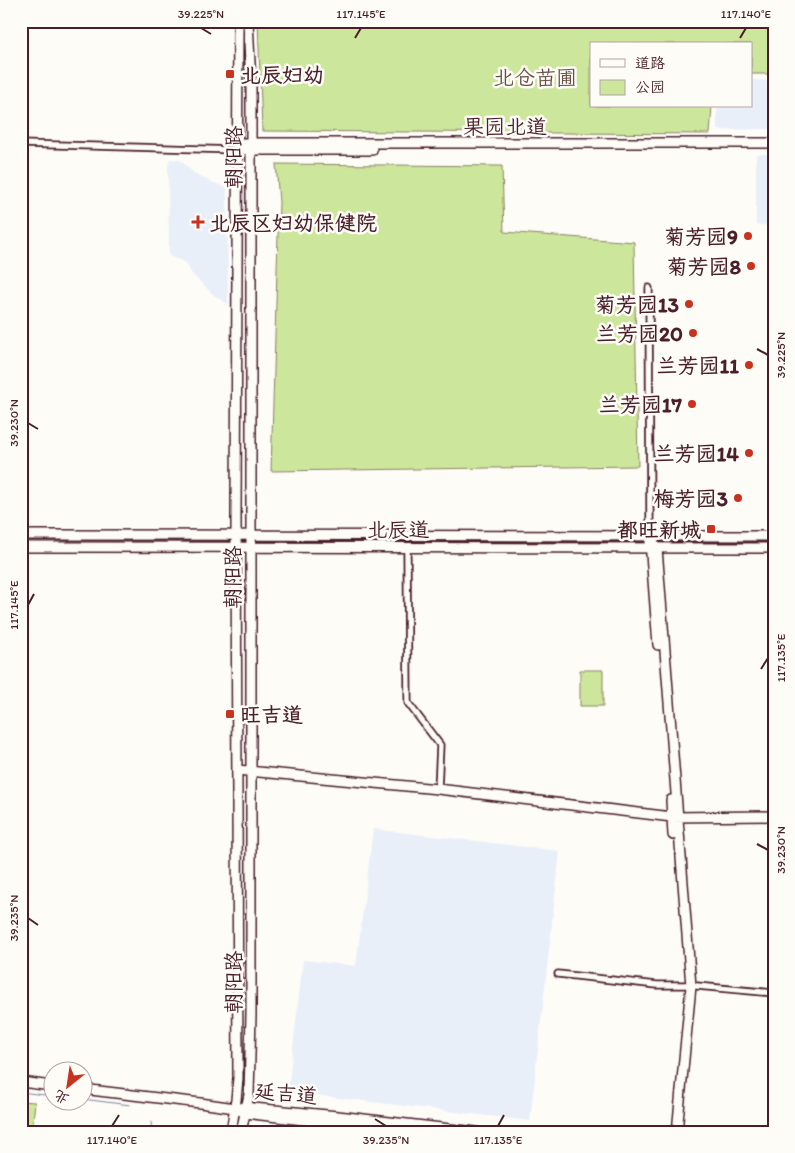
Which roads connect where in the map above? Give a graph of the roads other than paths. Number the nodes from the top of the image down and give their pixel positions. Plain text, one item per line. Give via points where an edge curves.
1 (238, 21) edge
2 (248, 21) edge
3 (774, 143) edge
4 (21, 144) edge
5 (237, 147) junction
6 (250, 147) junction
7 (774, 148) edge
8 (648, 288) dead end
9 (250, 535) junction
10 (21, 536) edge
11 (236, 536) junction
12 (650, 536) junction
13 (774, 536) edge
14 (21, 546) edge
15 (236, 547) junction
16 (250, 547) junction
17 (407, 547) junction
18 (653, 548) junction
19 (774, 548) edge
20 (237, 770) junction
21 (250, 770) junction
22 (438, 789) junction
23 (774, 816) edge
24 (675, 817) junction
25 (558, 974) dead end
26 (689, 985) junction
27 (774, 993) edge
28 (21, 1082) edge
29 (42, 1085) edge
30 (92, 1090) edge
31 (235, 1108) junction
32 (246, 1110) junction
33 (400, 1131) edge
34 (231, 1132) edge
35 (241, 1132) edge
36 (406, 1132) edge
37 (476, 1132) edge
38 (671, 1132) edge
39 (677, 1132) edge

1 - 5 main road, 朝阳路
2 - 6 main road, 朝阳路
3 - 6 main road, 果园北道
4 - 5 street
5 - 6 main road, 果园北道
5 - 11 main road, 朝阳路
6 - 7 main road, 果园北道
6 - 9 main road, 朝阳路
8 - 12 street
9 - 11 main road, 北辰道
9 - 12 main road, 北辰道
9 - 16 main road, 朝阳路
10 - 11 main road, 北辰道
11 - 15 main road, 朝阳路
12 - 13 main road, 北辰道
12 - 18 main road
14 - 15 main road, 北辰道
15 - 16 main road, 北辰道
15 - 20 main road, 朝阳路
16 - 17 main road, 北辰道
16 - 21 main road, 朝阳路
17 - 18 main road, 北辰道
17 - 22 street via 408,703 440,745
18 - 19 main road, 北辰道
18 - 24 main road
20 - 21 main road
20 - 31 main road, 朝阳路 via 238,1061
21 - 22 main road
21 - 32 main road, 朝阳路 via 250,1016
22 - 24 main road
23 - 24 main road
24 - 26 main road
25 - 26 street via 657,985
26 - 27 street
26 - 38 main road
26 - 39 main road
28 - 29 main road
30 - 31 main road, 延吉道
31 - 32 main road, 延吉道
31 - 34 main road, 朝阳路
32 - 33 main road, 延吉道
32 - 35 main road, 朝阳路
32 - 37 main road, 延吉道
33 - 36 main road, 延吉道

